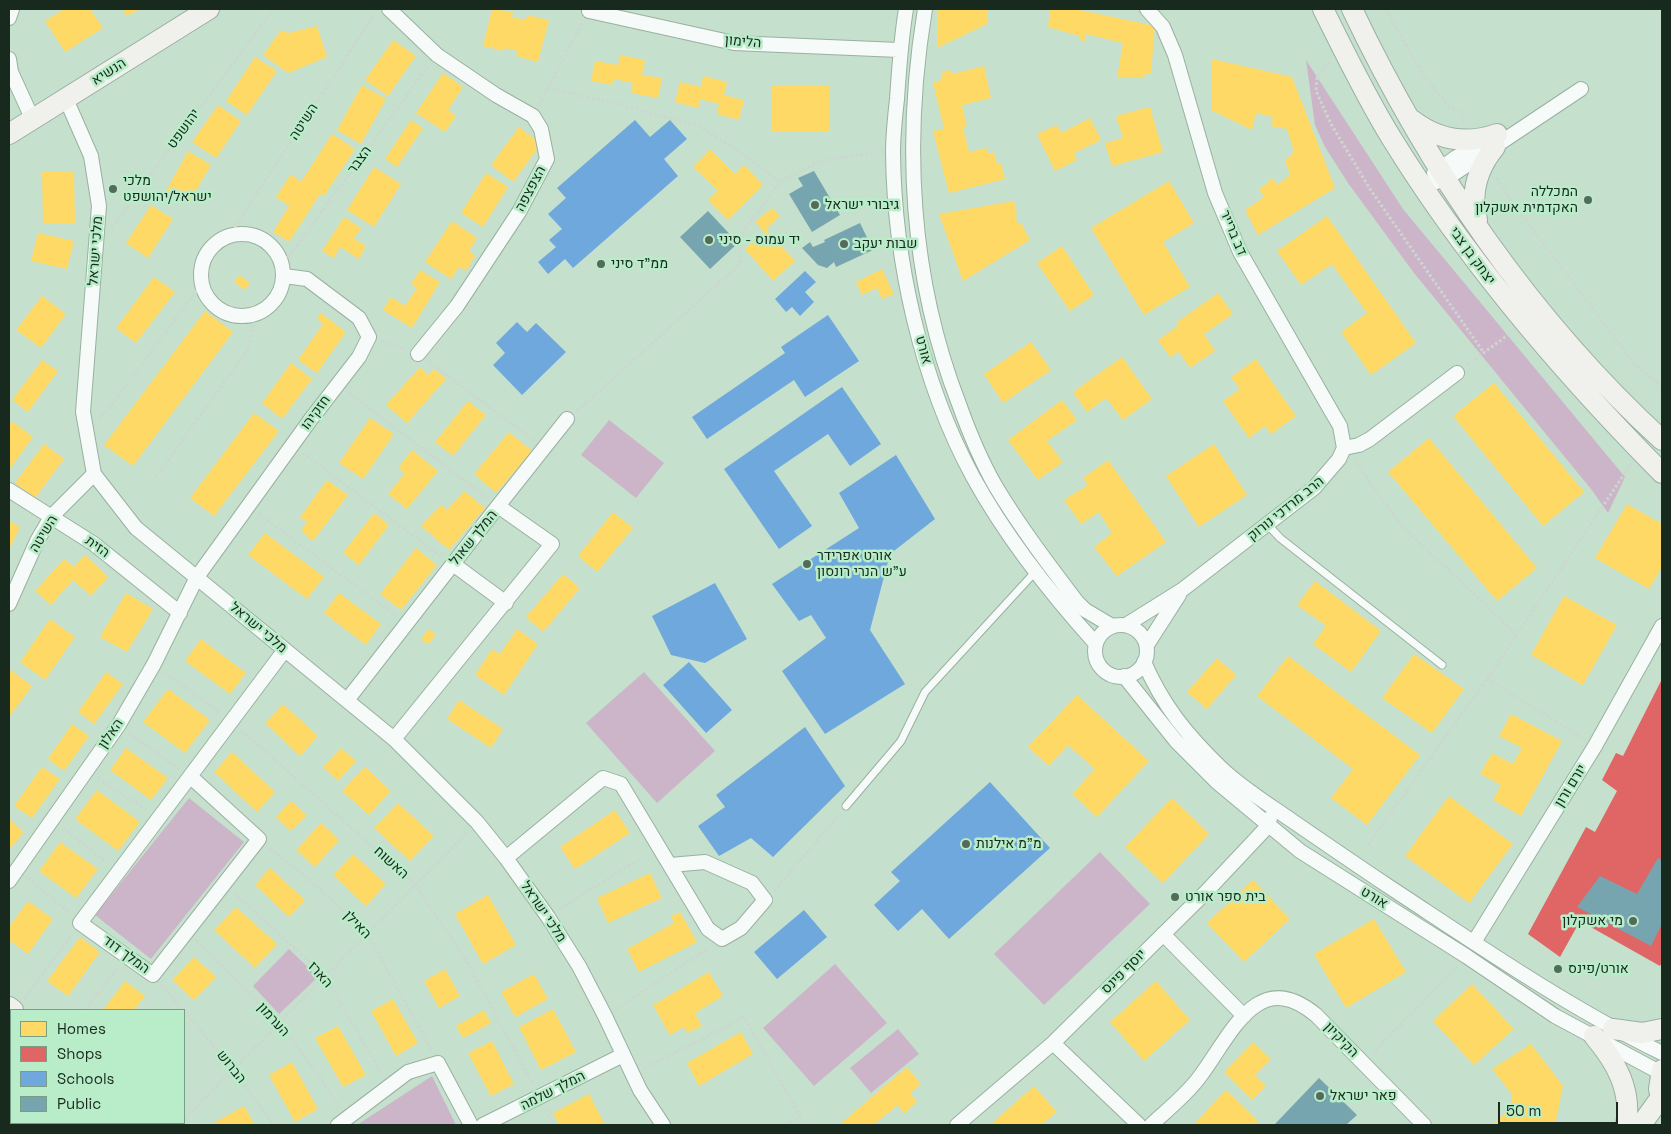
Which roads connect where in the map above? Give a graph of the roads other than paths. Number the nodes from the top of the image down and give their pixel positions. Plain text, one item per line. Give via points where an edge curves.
1 (12, 9) edge
2 (209, 9) edge
3 (389, 9) edge
4 (906, 9) edge
5 (924, 9) edge
6 (1146, 9) edge
7 (1323, 9) edge
8 (1352, 9) edge
9 (589, 11) road end
10 (9, 18) edge
11 (899, 50) junction
12 (9, 59) edge
13 (1581, 89) dead end
14 (66, 99) junction
15 (1404, 111) junction
16 (32, 118) junction
17 (9, 134) edge
18 (1496, 141) junction
19 (1443, 174) junction
20 (1423, 186) junction
21 (1478, 225) junction
22 (283, 270) junction
23 (418, 354) road end
24 (1457, 373) road end
25 (568, 420) road end
26 (1662, 440) edge
27 (1344, 448) junction
28 (94, 474) junction
29 (1662, 474) edge
30 (9, 490) edge
31 (498, 506) junction
32 (52, 518) junction
33 (1267, 524) junction
34 (453, 564) junction
35 (1036, 571) junction
36 (197, 577) junction
37 (1182, 590) junction
38 (506, 602) junction
39 (9, 604) edge
40 (180, 613) junction
41 (1126, 625) junction
42 (1112, 626) junction
43 (1662, 626) edge
44 (1096, 644) junction
45 (1146, 645) junction
46 (284, 651) junction
47 (1144, 662) junction
48 (1442, 665) dead end
49 (1124, 676) junction
50 (348, 699) junction
51 (394, 739) junction
52 (191, 777) junction
53 (1269, 805) junction
54 (846, 806) road end
55 (1268, 826) junction
56 (506, 858) junction
57 (670, 865) junction
58 (9, 881) edge
59 (1163, 934) junction
60 (1474, 942) junction
61 (1244, 1016) junction
62 (1662, 1029) edge
63 (1604, 1032) junction
64 (1053, 1043) junction
65 (623, 1055) junction
66 (1662, 1065) edge
67 (640, 1090) junction
68 (1662, 1099) edge
69 (342, 1122) edge
70 (471, 1125) edge
71 (483, 1125) edge
72 (652, 1125) edge
73 (663, 1125) edge
74 (957, 1125) edge
75 (1139, 1125) edge
76 (1152, 1125) edge
77 (1424, 1125) edge
78 (1626, 1125) edge
79 (1640, 1125) edge

1 - 10 street
2 - 14 street, הנשיא
3 - 23 street, הצפצפה via 437,55 533,116 541,129 547,159 519,212 457,306
4 - 11 street, אורט
5 - 42 street, אורט via 912,145 914,207 927,296 941,356 970,433 996,487 1076,602
6 - 27 street, דב ברייר via 1163,27 1175,55 1215,193 1240,252 1340,426
7 - 20 street, יצחק בן צבי via 1358,80
8 - 15 street, יצחק בן צבי
9 - 11 street, הלימון via 734,43
11 - 35 street, אורט via 893,151 896,207 905,272 921,345 940,407 973,477
12 - 16 street via 11,72
13 - 18 street
14 - 16 street, הנשיא
14 - 28 street, מלכי ישראל via 91,156 99,206 83,412
15 - 18 street via 1420,126 1446,138
15 - 19 street, יצחק בן צבי
16 - 17 street, הנשיא
18 - 19 street
18 - 21 street via 1474,187
19 - 20 street
19 - 21 street, יצחק בן צבי
20 - 29 street, יצחק בן צבי via 1524,324
21 - 26 street, יצחק בן צבי via 1539,310 1574,351 1615,397
22 - 22 street via 282,288 275,300 266,310 254,315 240,317 221,311 206,297 201,285 206,255 216,243 230,236 256,236 268,243 277,253
22 - 36 street, חזקיהו via 307,279 359,318 370,337 359,357
24 - 27 street via 1370,439
25 - 31 street
27 - 33 street, הרב מרדכי נורוק via 1328,475
28 - 32 street, השיטה
28 - 36 street, מלכי ישראל via 136,528
30 - 32 street, הזית
31 - 34 street, המלך שאול
31 - 38 street, המלך שאול via 552,544
32 - 39 street, השיטה via 37,541
32 - 40 street, הזית via 94,544
33 - 37 street, הרב מרדכי נורוק
33 - 48 lane via 1280,538
34 - 38 street
34 - 50 street, המלך שאול
35 - 44 street, אורט
35 - 54 lane via 925,692 901,741
36 - 40 street, האלון
36 - 46 street, מלכי ישראל
37 - 41 street, הרב מרדכי נורוק
37 - 45 street, הרב מרדכי נורוק
38 - 51 street, המלך שאול
40 - 58 street, האלון via 118,726
41 - 42 street
41 - 45 street via 1140,632
42 - 44 street via 1101,634
43 - 60 street, יורם ורון via 1595,746
44 - 49 street via 1095,653 1102,668 1108,673
45 - 47 street
46 - 50 street, מלכי ישראל
46 - 52 street
47 - 49 street via 1140,669
47 - 53 street, אורט via 1155,687 1186,732 1223,769
49 - 55 street, אורט via 1176,741
50 - 51 street, מלכי ישראל
51 - 56 street, מלכי ישראל via 478,822
52 - 52 street, המלך דוד via 259,839 153,975 80,923
53 - 55 street
53 - 60 street, אורט
55 - 59 street, יוסף פינס
55 - 63 street, אורט via 1300,851 1555,1016
56 - 57 street via 603,778 621,784
56 - 65 street, מלכי ישראל via 579,966
57 - 57 street via 708,929 722,939 741,928 765,900 752,883 705,862
59 - 61 street
59 - 64 street, יוסף פינס
60 - 63 street, אורט
61 - 76 street, הקיקיון via 1198,1080
61 - 77 street, הקיקיון via 1264,1000 1282,996 1302,1003
62 - 63 street via 1642,1033
63 - 66 street, אורט
63 - 66 street, אורט
63 - 78 street via 1626,1095
64 - 74 street, יוסף פינס
64 - 75 street
65 - 67 street, מלכי ישראל
65 - 71 street, המלך שלמה
66 - 68 street
67 - 72 street, מלכי ישראל
67 - 73 street, מלכי ישראל
68 - 79 street
69 - 70 street via 408,1072 438,1063

